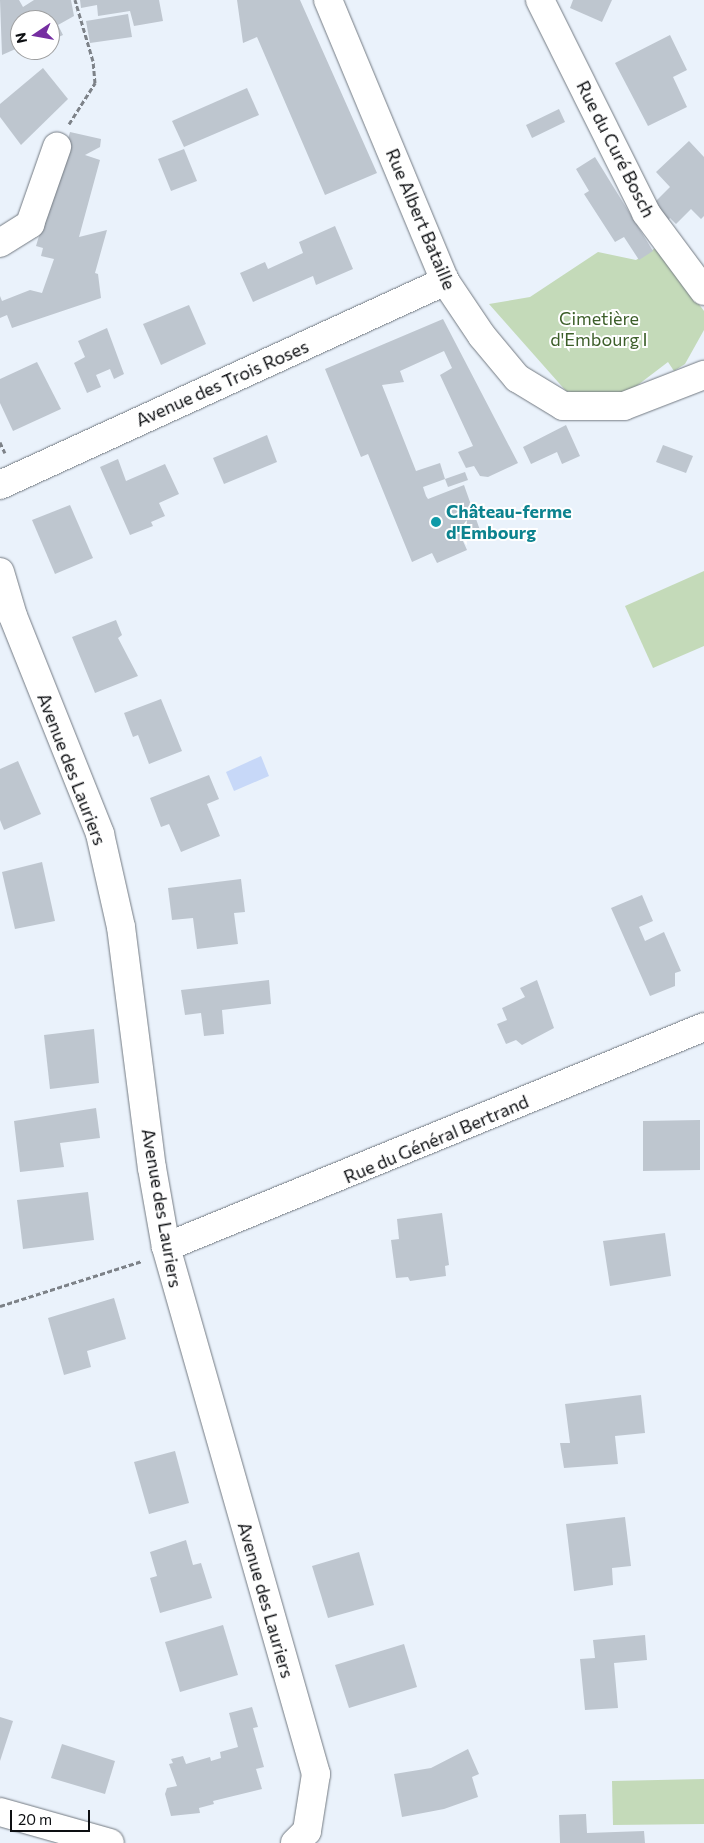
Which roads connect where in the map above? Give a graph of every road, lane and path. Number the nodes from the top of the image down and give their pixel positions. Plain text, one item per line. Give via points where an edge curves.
1 (76, 0) edge
2 (328, 0) edge
3 (540, 0) edge
4 (57, 147) joint
5 (0, 243) edge
6 (445, 281) junction
7 (704, 291) edge
8 (704, 375) edge
9 (0, 485) edge
10 (0, 572) edge
11 (6, 609) edge
12 (704, 1027) edge
13 (166, 1247) junction
14 (0, 1306) edge
15 (0, 1812) edge
16 (110, 1843) edge
17 (295, 1843) edge

1 - 4 path via 93,61 95,83
2 - 6 street, Rue Albert Bataille
3 - 7 street, Rue du Curé Bosch via 646,213
4 - 5 street via 30,224
6 - 8 street, Rue Albert Bataille via 482,336 517,378 563,406 624,406
6 - 9 street, Avenue des Trois Roses
10 - 11 street, Avenue des Lauriers
11 - 13 street, Avenue des Lauriers via 100,834 121,927 152,1168
12 - 13 street, Rue du Général Bertrand
13 - 14 path via 143,1261
13 - 17 street, Avenue des Lauriers via 316,1774 307,1831
15 - 16 street

